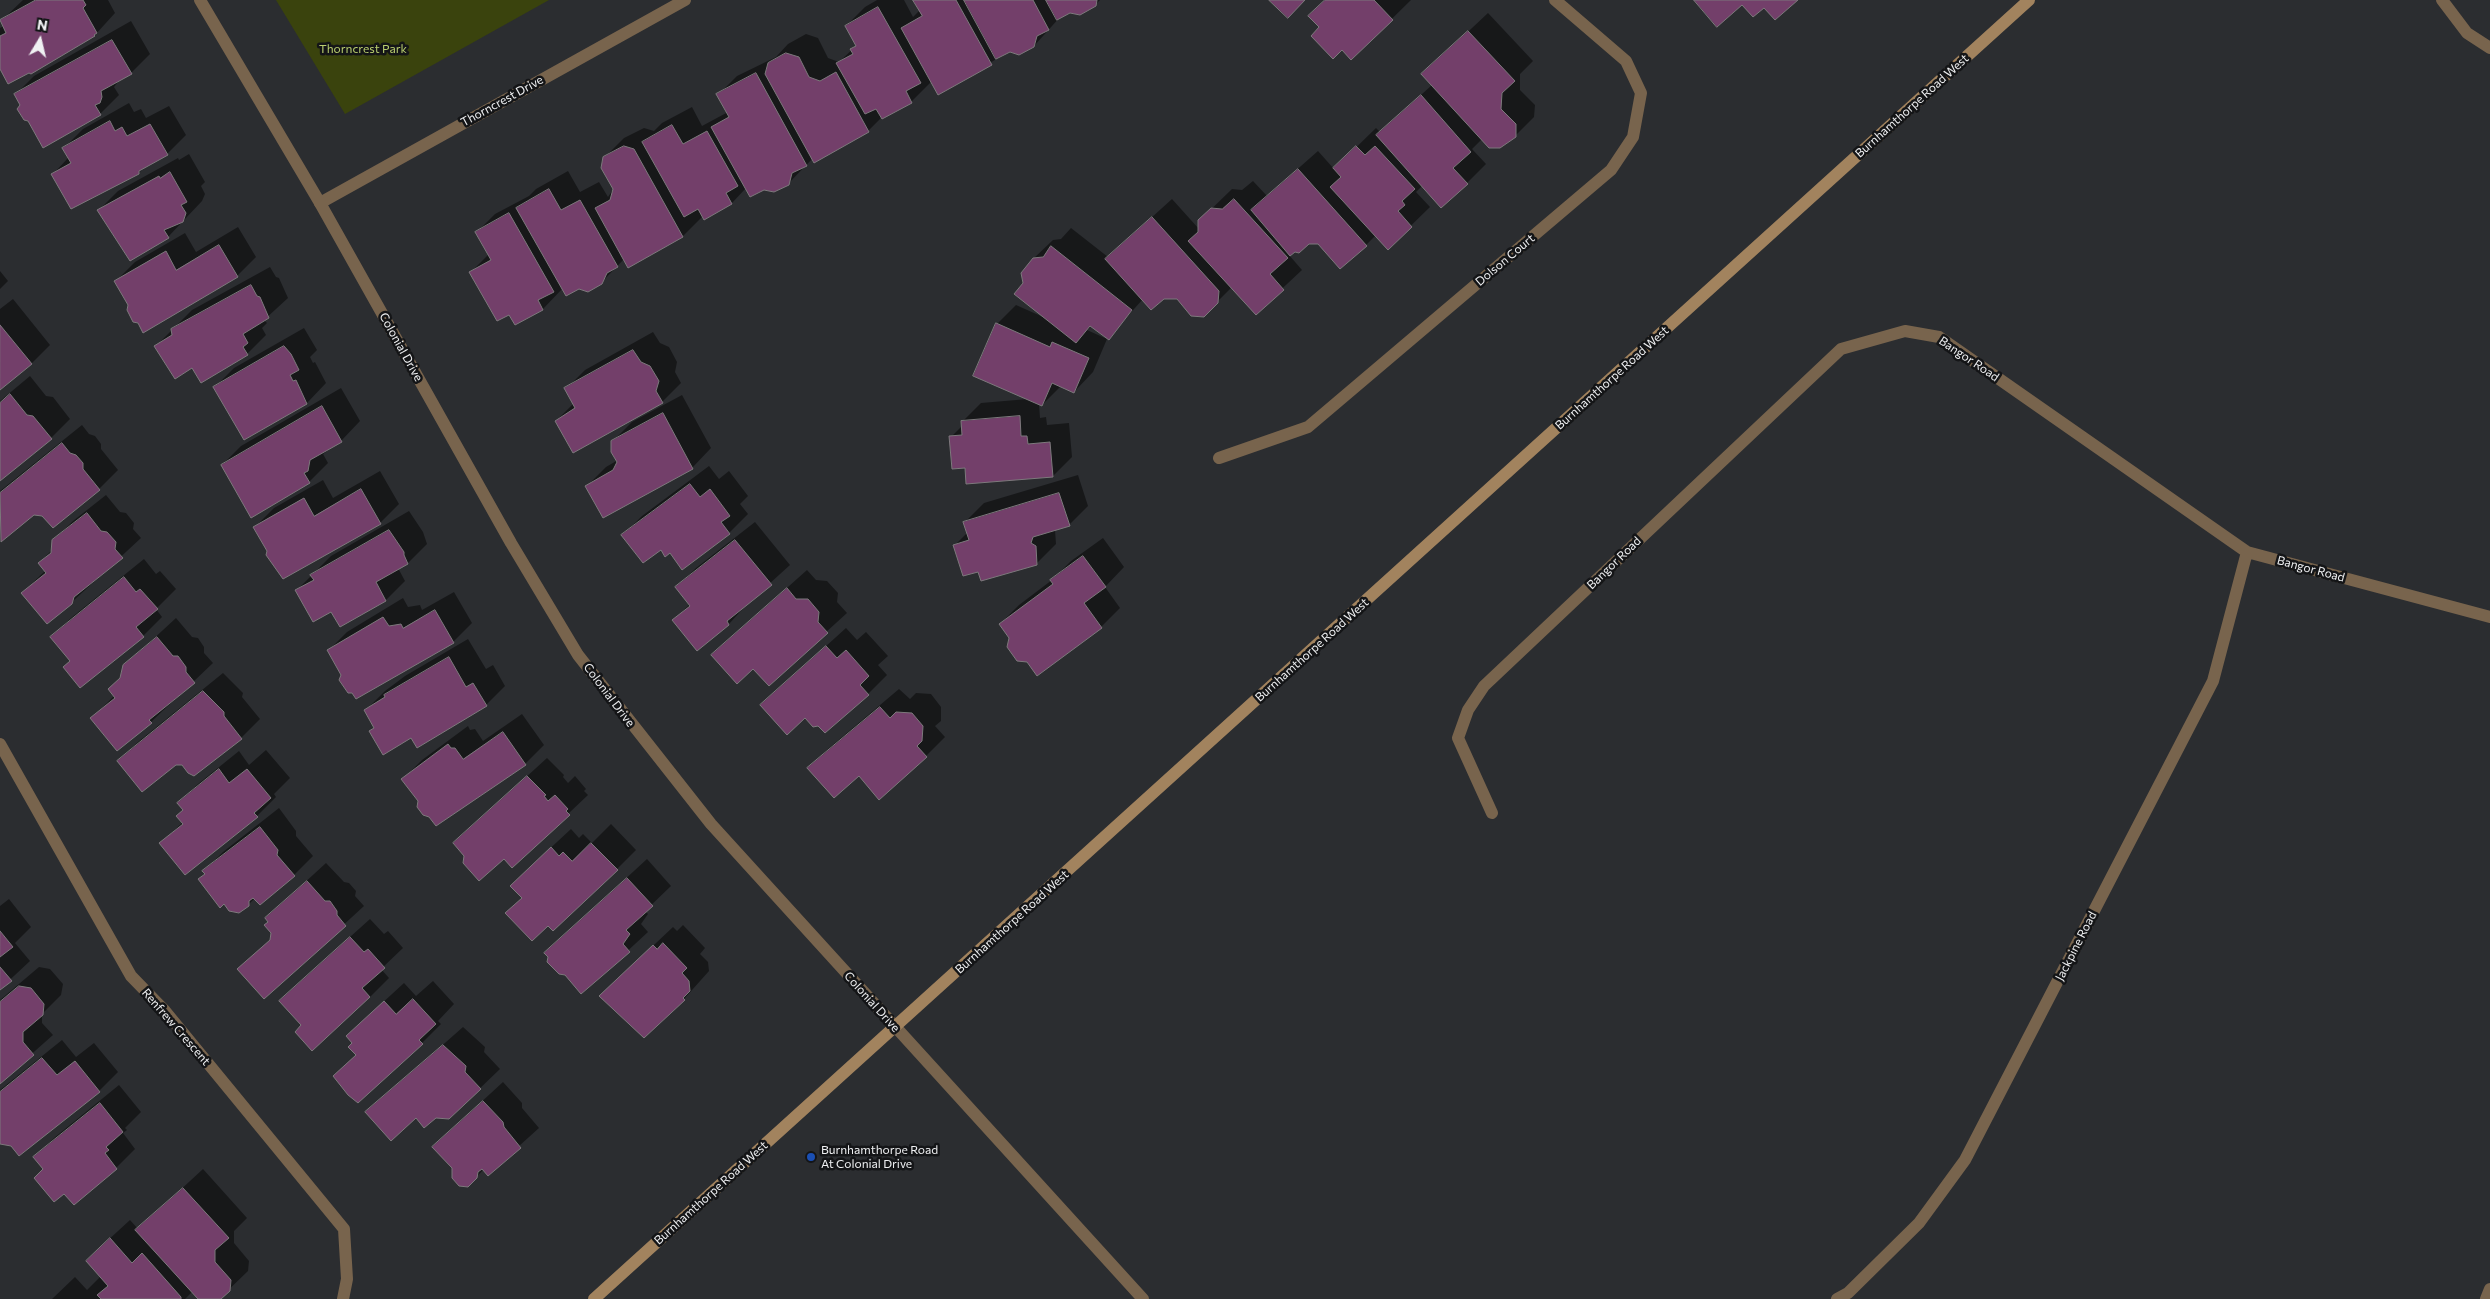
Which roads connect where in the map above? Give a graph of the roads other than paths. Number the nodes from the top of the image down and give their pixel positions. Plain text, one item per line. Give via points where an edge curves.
1 (200, 0) edge
2 (685, 0) edge
3 (1555, 0) edge
4 (2029, 0) edge
5 (2442, 0) edge
6 (2490, 48) edge
7 (320, 203) junction
8 (1218, 458) dead end
9 (2247, 552) junction
10 (2490, 617) edge
11 (0, 744) edge
12 (1492, 813) dead end
13 (895, 1026) junction
14 (2490, 1289) edge
15 (343, 1299) edge
16 (594, 1299) edge
17 (1142, 1299) edge
18 (1837, 1299) edge
19 (2486, 1299) edge

1 - 7 street, Colonial Drive
2 - 7 street, Thorncrest Drive
3 - 8 street, Dolson Court via 1626,61 1641,93 1633,137 1611,170 1308,427
4 - 13 main road, Burnhamthorpe Road West
5 - 6 street via 2467,33
7 - 13 street, Colonial Drive via 511,543 578,654 711,824
9 - 10 street, Bangor Road
9 - 12 street, Bangor Road via 1939,337 1905,331 1841,349 1484,686 1468,710 1458,738
9 - 18 street, Jackpine Road via 2213,681 1965,1160 1919,1222 1848,1293
11 - 15 street, Renfrew Crescent via 131,976 165,1011 344,1229 347,1279
13 - 16 main road, Burnhamthorpe Road West
13 - 17 street, Colonial Drive
14 - 19 street

